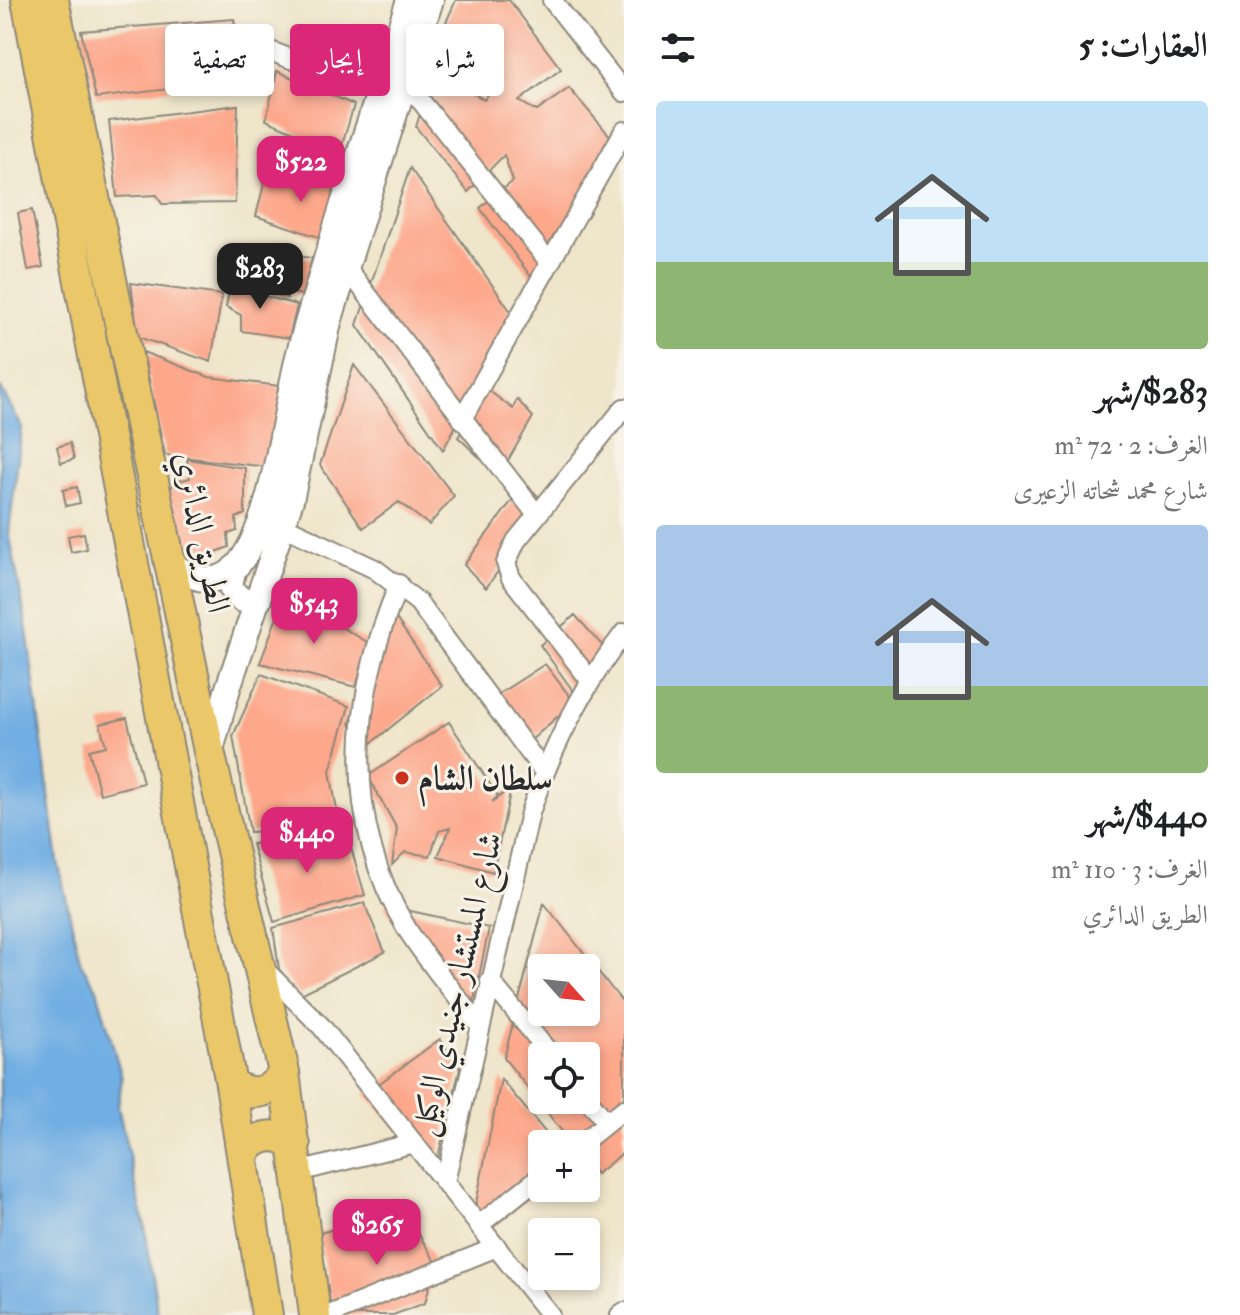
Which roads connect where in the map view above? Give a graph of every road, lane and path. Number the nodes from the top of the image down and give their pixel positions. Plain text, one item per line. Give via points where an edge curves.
1 (27, 0) edge
2 (53, 0) edge
3 (409, 0) edge
4 (431, 0) edge
5 (552, 0) edge
6 (390, 59) edge
7 (405, 81) junction
8 (624, 92) edge
9 (378, 96) edge
10 (624, 131) edge
11 (355, 203) junction
12 (550, 263) junction
13 (346, 267) junction
14 (624, 408) edge
15 (462, 419) junction
16 (537, 515) junction
17 (283, 526) junction
18 (170, 561) junction
19 (234, 568) junction
20 (399, 584) junction
21 (259, 600) junction
22 (624, 633) edge
23 (590, 680) junction
24 (210, 756) junction
25 (544, 772) junction
26 (258, 964) junction
27 (490, 981) junction
28 (480, 1026) junction
29 (540, 1042) edge
30 (284, 1072) junction
31 (231, 1084) junction
32 (624, 1109) edge
33 (600, 1114) edge
34 (607, 1123) junction
35 (598, 1130) edge
36 (414, 1143) junction
37 (243, 1154) junction
38 (297, 1158) junction
39 (445, 1182) junction
40 (528, 1186) edge
41 (479, 1225) junction
42 (497, 1247) junction
43 (267, 1315) edge
44 (315, 1315) edge
45 (329, 1315) edge
46 (550, 1315) edge

1 - 31 highway
2 - 18 highway, الطريق الدائري
3 - 6 street
4 - 7 street
5 - 8 street
7 - 11 street
7 - 12 street
9 - 11 street
10 - 12 street
11 - 13 street
11 - 19 street via 300,350 263,511
12 - 15 street
13 - 15 street
13 - 17 street
14 - 16 street
15 - 16 street
16 - 23 street via 511,548 507,571
17 - 20 street
17 - 21 street
18 - 19 street via 200,579 224,576
18 - 24 highway, الطريق الدائري
19 - 21 street via 230,584 237,597
20 - 25 street via 436,622
20 - 28 street via 379,631 359,731 369,832 405,926
21 - 24 street
22 - 23 street, شارع المستشار جنيدي الوكيل
23 - 25 street, شارع المستشار جنيدي الوكيل
24 - 26 highway, الطريق الدائري
25 - 27 street, شارع المستشار جنيدي الوكيل
26 - 30 highway, الطريق الدائري
26 - 36 street via 321,1026
27 - 28 street, شارع المستشار جنيدي الوكيل
27 - 29 street
28 - 39 street, شارع المستشار جنيدي الوكيل
30 - 31 highway via 261,1093
30 - 38 highway, الطريق الدائري
31 - 37 highway
32 - 34 street
33 - 34 street
34 - 35 street
36 - 38 street
36 - 39 street
37 - 38 highway via 248,1145 277,1136
37 - 43 highway
38 - 44 highway, الطريق الدائري
39 - 41 street
40 - 41 street
41 - 42 street
42 - 45 street
42 - 46 street

